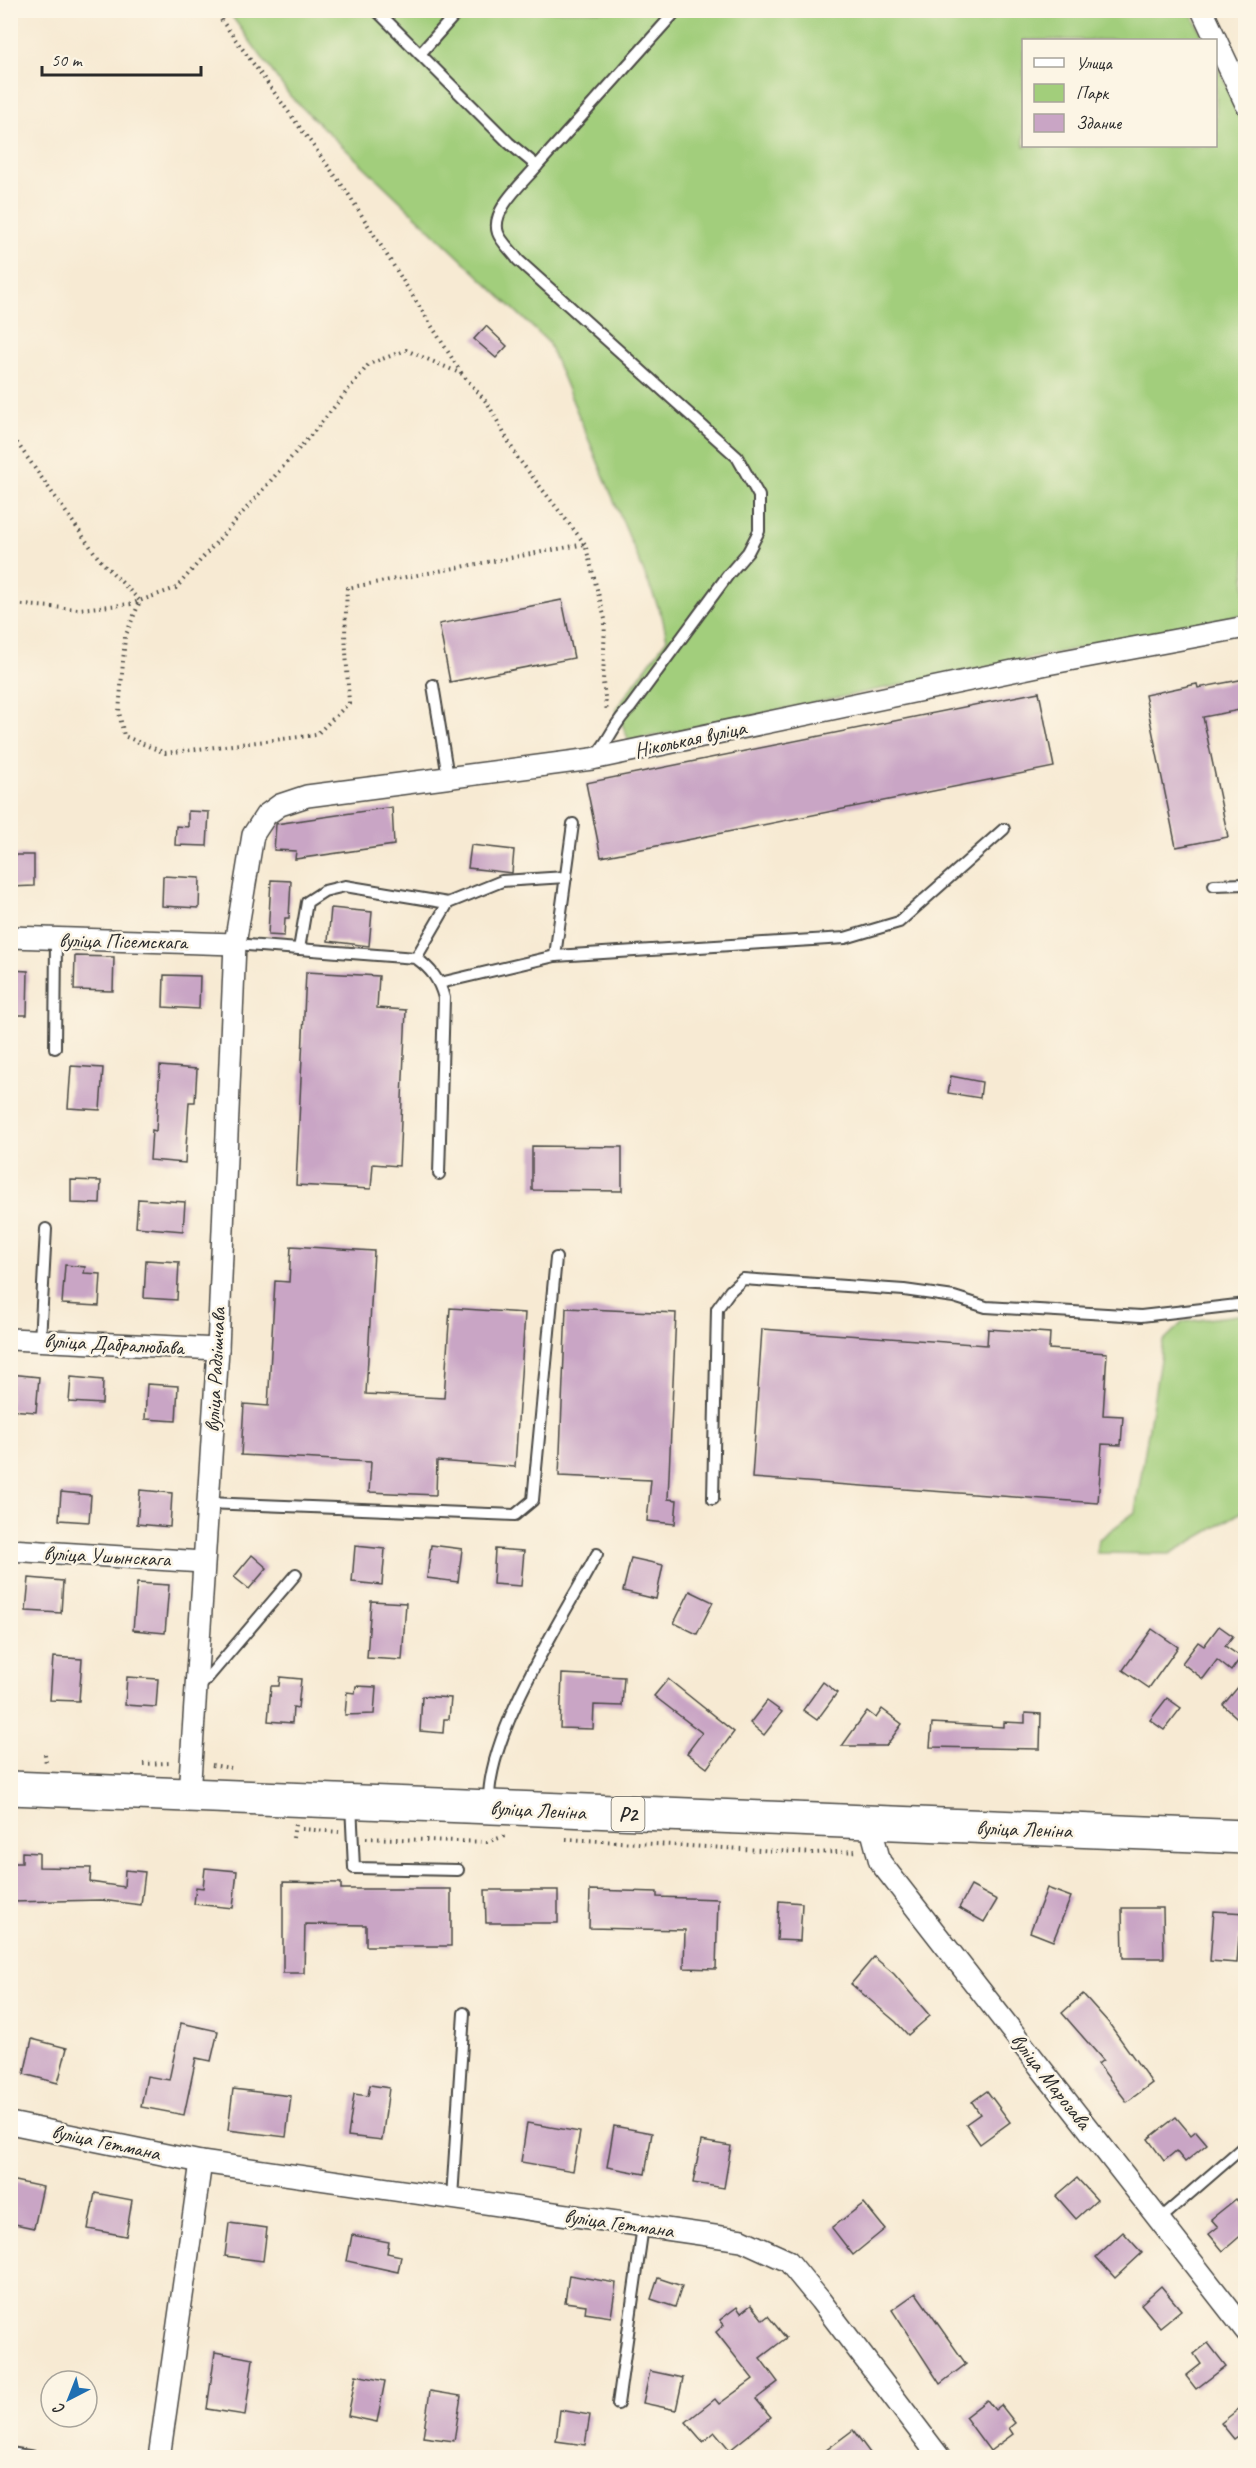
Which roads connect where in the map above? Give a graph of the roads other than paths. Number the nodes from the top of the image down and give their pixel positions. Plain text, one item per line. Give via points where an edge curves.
1 (376, 10) edge
2 (459, 10) edge
3 (677, 10) edge
4 (1202, 10) edge
5 (1215, 39) edge
6 (1217, 43) edge
7 (420, 54) junction
8 (1245, 104) edge
9 (537, 166) junction
10 (1245, 627) edge
11 (434, 686) dead end
12 (592, 759) junction
13 (448, 777) junction
14 (573, 824) dead end
15 (1004, 829) dead end
16 (566, 877) junction
17 (1245, 884) edge
18 (1214, 885) dead end
19 (448, 903) junction
20 (10, 937) edge
21 (56, 939) junction
22 (235, 944) junction
23 (299, 949) junction
24 (555, 956) junction
25 (416, 958) junction
26 (440, 983) junction
27 (55, 1048) dead end
28 (439, 1174) dead end
29 (46, 1229) dead end
30 (556, 1258) dead end
31 (1245, 1304) edge
32 (10, 1339) edge
33 (40, 1341) junction
34 (218, 1349) junction
35 (713, 1499) dead end
36 (207, 1503) junction
37 (10, 1550) edge
38 (597, 1554) dead end
39 (202, 1562) junction
40 (296, 1574) dead end
41 (195, 1693) junction
42 (10, 1788) edge
43 (189, 1795) junction
44 (351, 1801) junction
45 (489, 1808) junction
46 (870, 1824) junction
47 (1245, 1837) edge
48 (458, 1870) dead end
49 (464, 2013) dead end
50 (10, 2123) edge
51 (1245, 2151) edge
52 (201, 2162) junction
53 (452, 2198) junction
54 (1159, 2220) junction
55 (643, 2226) junction
56 (1245, 2331) edge
57 (618, 2404) dead end
58 (10, 2453) edge
59 (41, 2457) edge
60 (159, 2457) edge
61 (940, 2457) edge

1 - 7 lane
2 - 7 lane
3 - 9 lane
4 - 5 street
6 - 8 street
7 - 9 lane
9 - 12 lane via 497,218 498,234 518,260 737,457 759,496 759,531 748,552 630,708 618,718
10 - 12 street, Ніколькая вуліца
11 - 13 lane
12 - 13 street, Ніколькая вуліца
13 - 22 street, Ніколькая вуліца via 307,796 280,805 266,815 253,835
14 - 16 lane
15 - 24 lane via 899,922 845,938
16 - 19 lane via 502,881
16 - 24 lane
17 - 18 lane
19 - 23 lane via 345,886 324,891 308,902
19 - 25 lane
20 - 21 street, вуліца Пісемскага
21 - 22 street, вуліца Пісемскага
21 - 27 lane
22 - 23 lane
22 - 34 street, вуліца Радзішчава
23 - 25 lane
24 - 26 lane
25 - 26 lane via 430,968
26 - 28 lane via 444,998
29 - 33 lane
30 - 36 lane via 533,1500 516,1515
31 - 35 lane via 1141,1316 986,1307 954,1297 904,1290 743,1279 717,1309
32 - 33 street, вуліца Дабралюбава
33 - 34 street, вуліца Дабралюбава
34 - 36 street, вуліца Радзішчава
36 - 39 street, вуліца Радзішчава
37 - 39 street, вуліца Ушынскага
38 - 45 lane via 512,1711 488,1785
39 - 41 street, вуліца Радзішчава
40 - 41 lane
41 - 43 street, вуліца Радзішчава
42 - 43 main road, вуліца Леніна / Р2
43 - 44 main road, вуліца Леніна / Р2
44 - 45 main road, вуліца Леніна / Р2
44 - 48 lane via 354,1868
45 - 46 main road, вуліца Леніна / Р2
46 - 47 main road, вуліца Леніна / Р2
46 - 54 street, вуліца Марозава via 880,1862
49 - 53 lane
50 - 52 street, вуліца Гетмана
51 - 54 lane via 1242,2148
52 - 53 street, вуліца Гетмана
52 - 60 street
53 - 55 street, вуліца Гетмана
54 - 56 street, вуліца Марозава
55 - 57 lane
55 - 61 street, вуліца Гетмана via 742,2240 788,2261
58 - 59 lane

